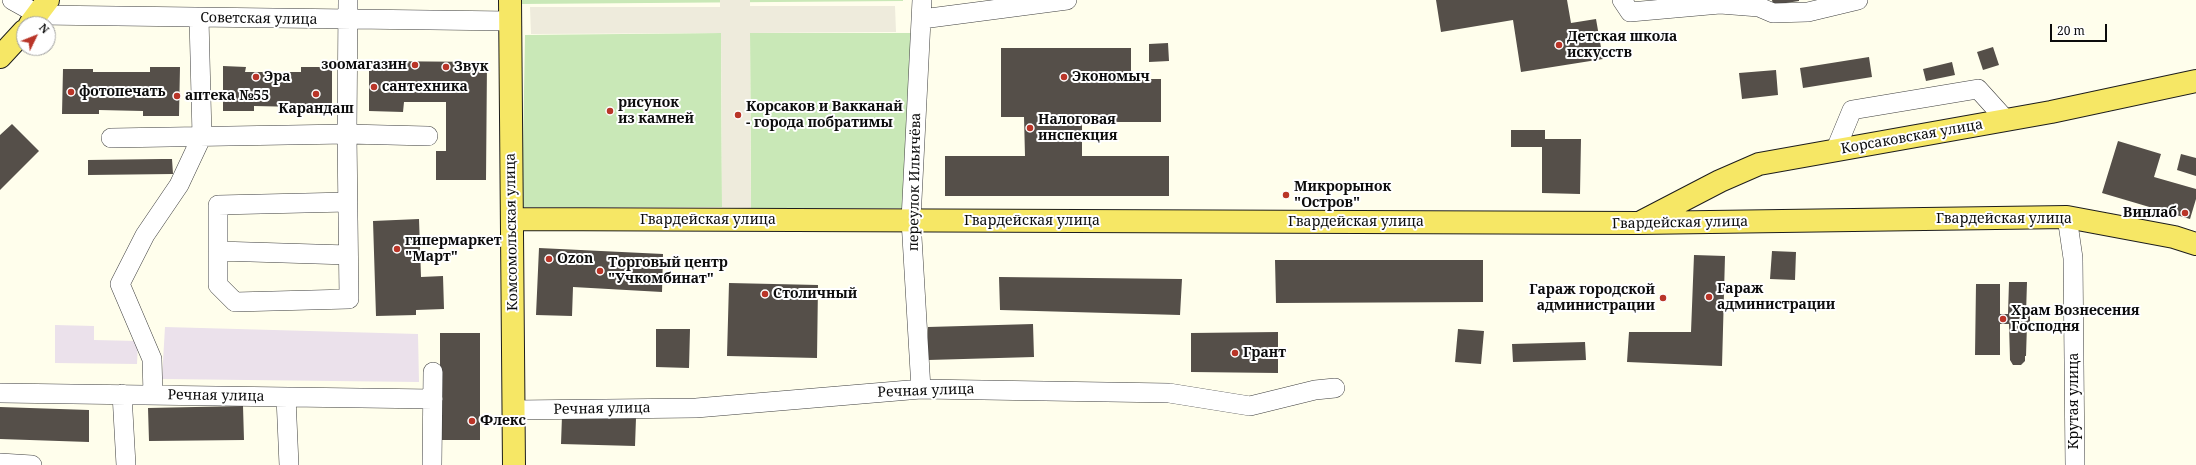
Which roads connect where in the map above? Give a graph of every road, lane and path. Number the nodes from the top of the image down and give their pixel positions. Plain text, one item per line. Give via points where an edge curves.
1 (12, 0) edge
2 (348, 0) edge
3 (922, 0) edge
4 (1067, 0) edge
5 (1622, 0) edge
6 (1858, 0) edge
7 (510, 10) edge
8 (39, 13) edge
9 (199, 18) junction
10 (348, 19) junction
11 (922, 19) junction
12 (16, 40) edge
13 (0, 57) edge
14 (2196, 80) edge
15 (2006, 120) junction
16 (347, 134) junction
17 (202, 136) junction
18 (428, 136) dead end
19 (111, 138) dead end
20 (1835, 150) junction
21 (348, 202) junction
22 (2067, 217) junction
23 (513, 219) junction
24 (912, 220) junction
25 (1639, 224) junction
26 (2196, 244) edge
27 (218, 251) junction
28 (348, 255) junction
29 (433, 372) dead end
30 (920, 388) junction
31 (1335, 388) dead end
32 (0, 393) edge
33 (122, 394) junction
34 (153, 395) junction
35 (286, 397) junction
36 (433, 399) junction
37 (514, 410) junction
38 (0, 463) edge
39 (32, 465) edge
40 (126, 465) edge
41 (289, 465) edge
42 (432, 465) edge
43 (514, 465) edge
44 (2075, 465) edge

1 - 8 street, Советская улица
2 - 10 street
3 - 11 street, переулок Ильичёва
4 - 11 street
5 - 6 street via 1630,12 1720,4 1759,7 1773,13 1808,12
7 - 10 street, Советская улица
7 - 23 main road, Комсомольская улица
8 - 9 street, Советская улица
9 - 10 street, Советская улица
9 - 17 street
10 - 16 street
11 - 24 street, переулок Ильичёва
12 - 13 main road
14 - 15 main road, Корсаковская улица
15 - 20 main road, Корсаковская улица
15 - 20 street via 1978,89 1852,110
16 - 17 street
16 - 18 street
16 - 21 street
17 - 19 street
17 - 34 street via 179,185 145,236 120,284 152,359
20 - 25 main road, Корсаковская улица via 1759,164 1720,181
21 - 27 street via 218,205
21 - 28 street
22 - 25 main road, Гвардейская улица
22 - 26 main road, Гвардейская улица via 2174,237
22 - 44 street, Крутая улица via 2073,258
23 - 24 main road, Гвардейская улица
23 - 37 main road, Комсомольская улица
24 - 25 main road, Гвардейская улица
24 - 30 street, переулок Ильичёва
27 - 28 street
27 - 28 street via 218,285 235,302 349,299
29 - 36 street
30 - 31 street, Речная улица via 1169,393 1250,406 1315,390
30 - 37 street, Речная улица via 696,408
32 - 33 street, Речная улица
33 - 34 street, Речная улица
33 - 40 street
34 - 35 street, Речная улица
35 - 36 street, Речная улица
35 - 41 street
36 - 42 street
37 - 43 main road, Комсомольская улица
38 - 39 street

